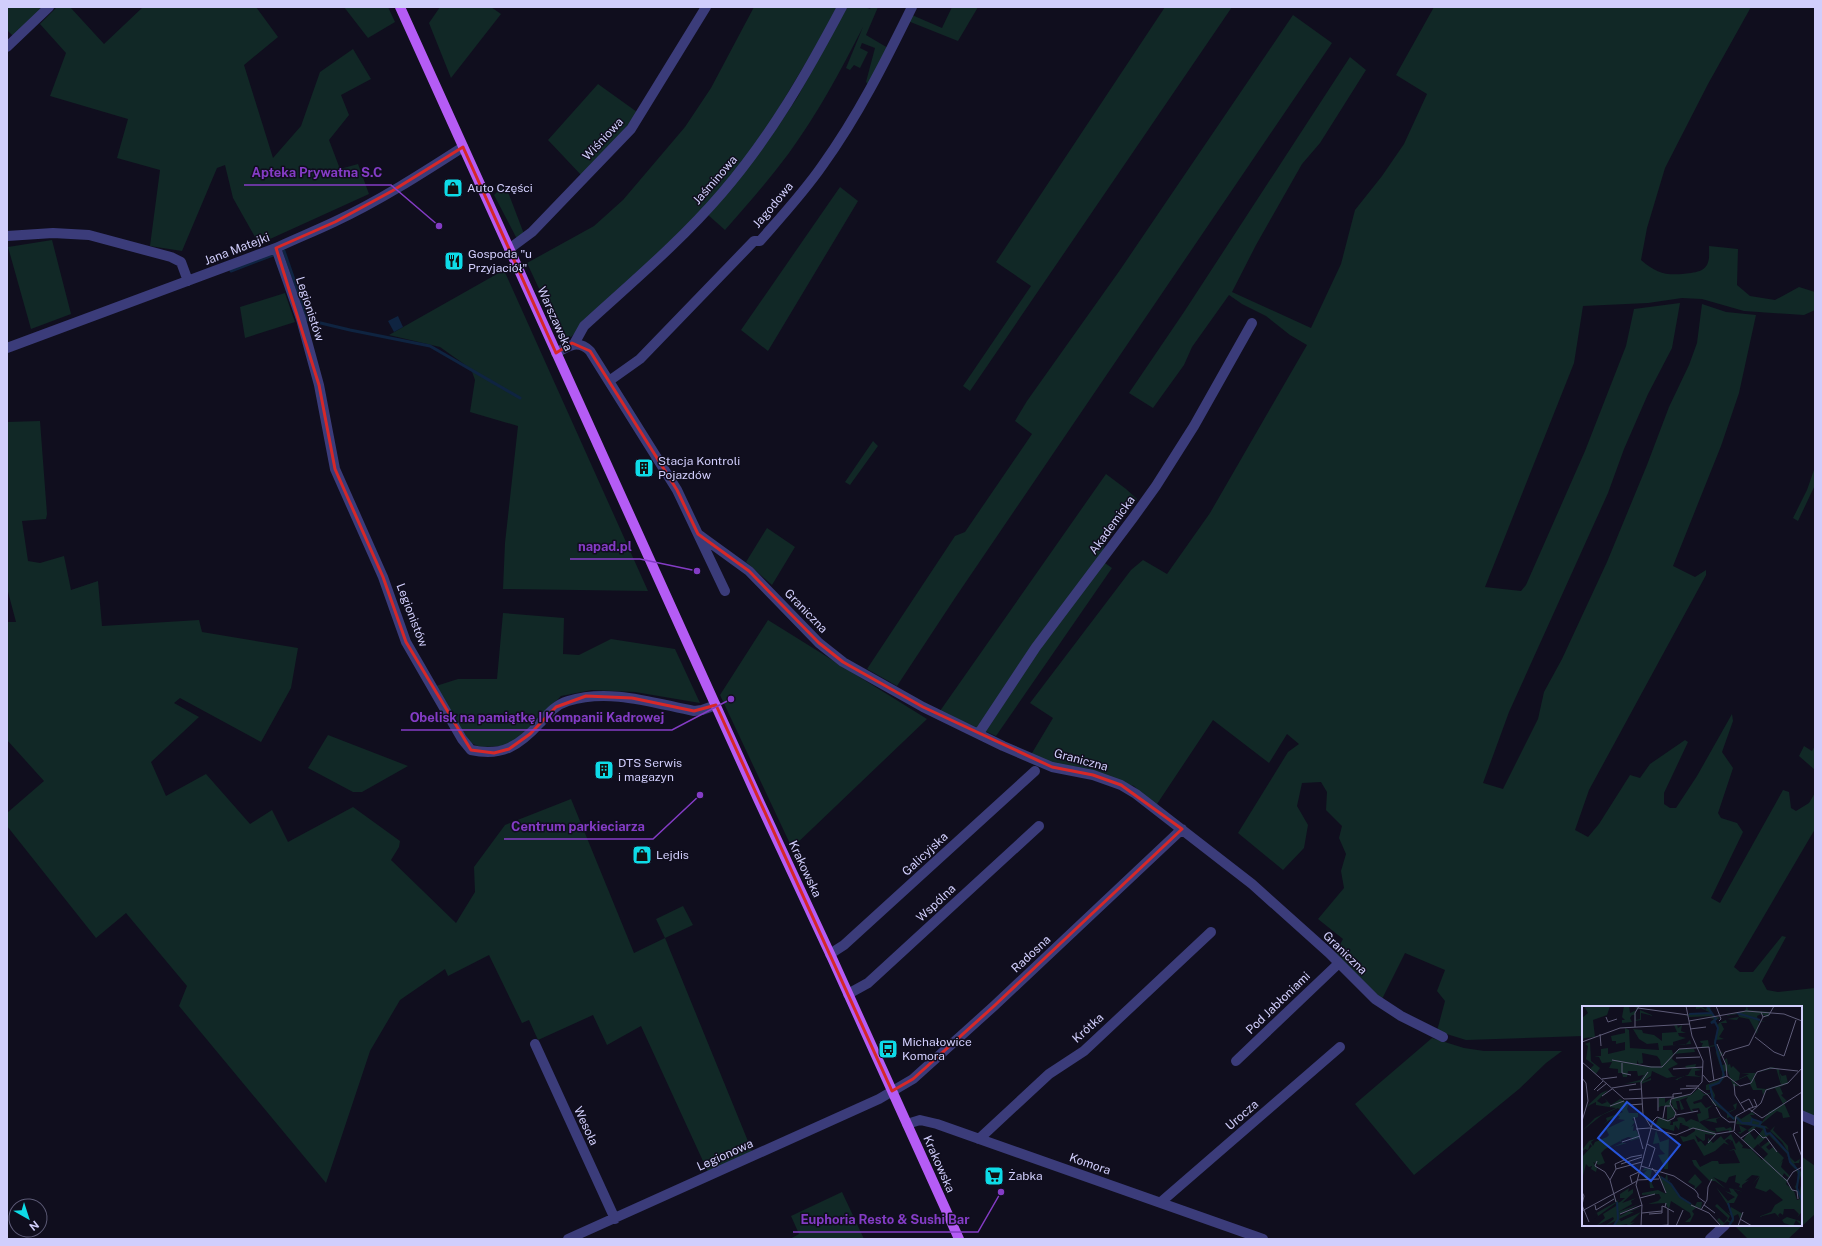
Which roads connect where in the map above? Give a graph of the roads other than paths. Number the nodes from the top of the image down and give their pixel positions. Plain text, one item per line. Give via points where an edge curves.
1 (49, 7) edge
2 (400, 7) edge
3 (706, 7) edge
4 (842, 7) edge
5 (912, 7) edge
6 (7, 47) edge
7 (463, 147) junction
8 (7, 236) edge
9 (276, 248) junction
10 (509, 249) junction
11 (188, 281) junction
12 (1252, 323) dead end
13 (574, 344) junction
14 (7, 348) edge
15 (556, 353) junction
16 (609, 382) junction
17 (628, 510) joint
18 (698, 534) junction
19 (725, 591) dead end
20 (716, 705) junction
21 (979, 733) junction
22 (1035, 771) dead end
23 (1039, 826) dead end
24 (1182, 829) junction
25 (1211, 932) dead end
26 (830, 954) junction
27 (1338, 963) junction
28 (848, 994) junction
29 (1443, 1037) dead end
30 (534, 1044) dead end
31 (1340, 1047) dead end
32 (1236, 1061) dead end
33 (892, 1091) junction
34 (1802, 1115) edge
35 (1815, 1121) edge
36 (907, 1124) junction
37 (979, 1139) junction
38 (1161, 1202) junction
39 (615, 1218) junction
40 (1724, 1226) edge
41 (568, 1239) edge
42 (959, 1239) edge
43 (1263, 1239) edge
44 (1710, 1239) edge

1 - 6 street
2 - 7 main road, Warszawska
3 - 10 street, Wiśniowa via 631,130 532,232
4 - 13 street, Jaśminowa via 780,118 736,177 703,214 584,326
5 - 16 street, Jagodowa via 874,85 808,185 760,241 754,241 640,359
7 - 9 street, Jana Matejki via 387,194 335,222
7 - 10 main road, Warszawska
8 - 11 street via 53,233 89,235 171,257 181,262
9 - 11 street, Jana Matejki
9 - 20 street, Legionistów via 301,319 319,385 336,469 383,577 406,642 462,739 471,750 494,753 509,749 530,734 556,707 586,696 632,698 694,711
10 - 15 main road, Warszawska
11 - 14 street, Jana Matejki
12 - 21 street, Akademicka via 1194,426 1156,486 1036,648
13 - 15 street
13 - 16 street, Graniczna via 583,345 590,351
15 - 17 main road, Warszawska
16 - 18 street, Graniczna via 677,490
17 - 20 main road, Krakowska
18 - 19 street, Graniczna
18 - 21 street, Graniczna via 749,571 819,643 843,662
20 - 26 main road, Krakowska
21 - 24 street, Graniczna via 1052,767 1093,775 1121,785
22 - 26 street, Galicyjska via 844,945
23 - 28 street, Wspólna via 868,984
24 - 27 street, Graniczna via 1252,884
24 - 33 street, Radosna via 994,1006 913,1078
25 - 37 street, Krótka via 1084,1051 1049,1074
26 - 28 main road, Krakowska
27 - 29 street, Graniczna via 1375,998 1402,1016
27 - 32 street, Pod Jabłoniami
28 - 33 main road, Krakowska
30 - 39 street, Wesoła
31 - 38 street, Urocza
33 - 36 main road, Krakowska
33 - 39 street, Legionowa
34 - 35 street
36 - 37 street, Komora via 924,1120
36 - 42 main road, Krakowska
37 - 38 street, Komora
38 - 43 street, Komora
39 - 41 street, Legionowa
40 - 44 street

